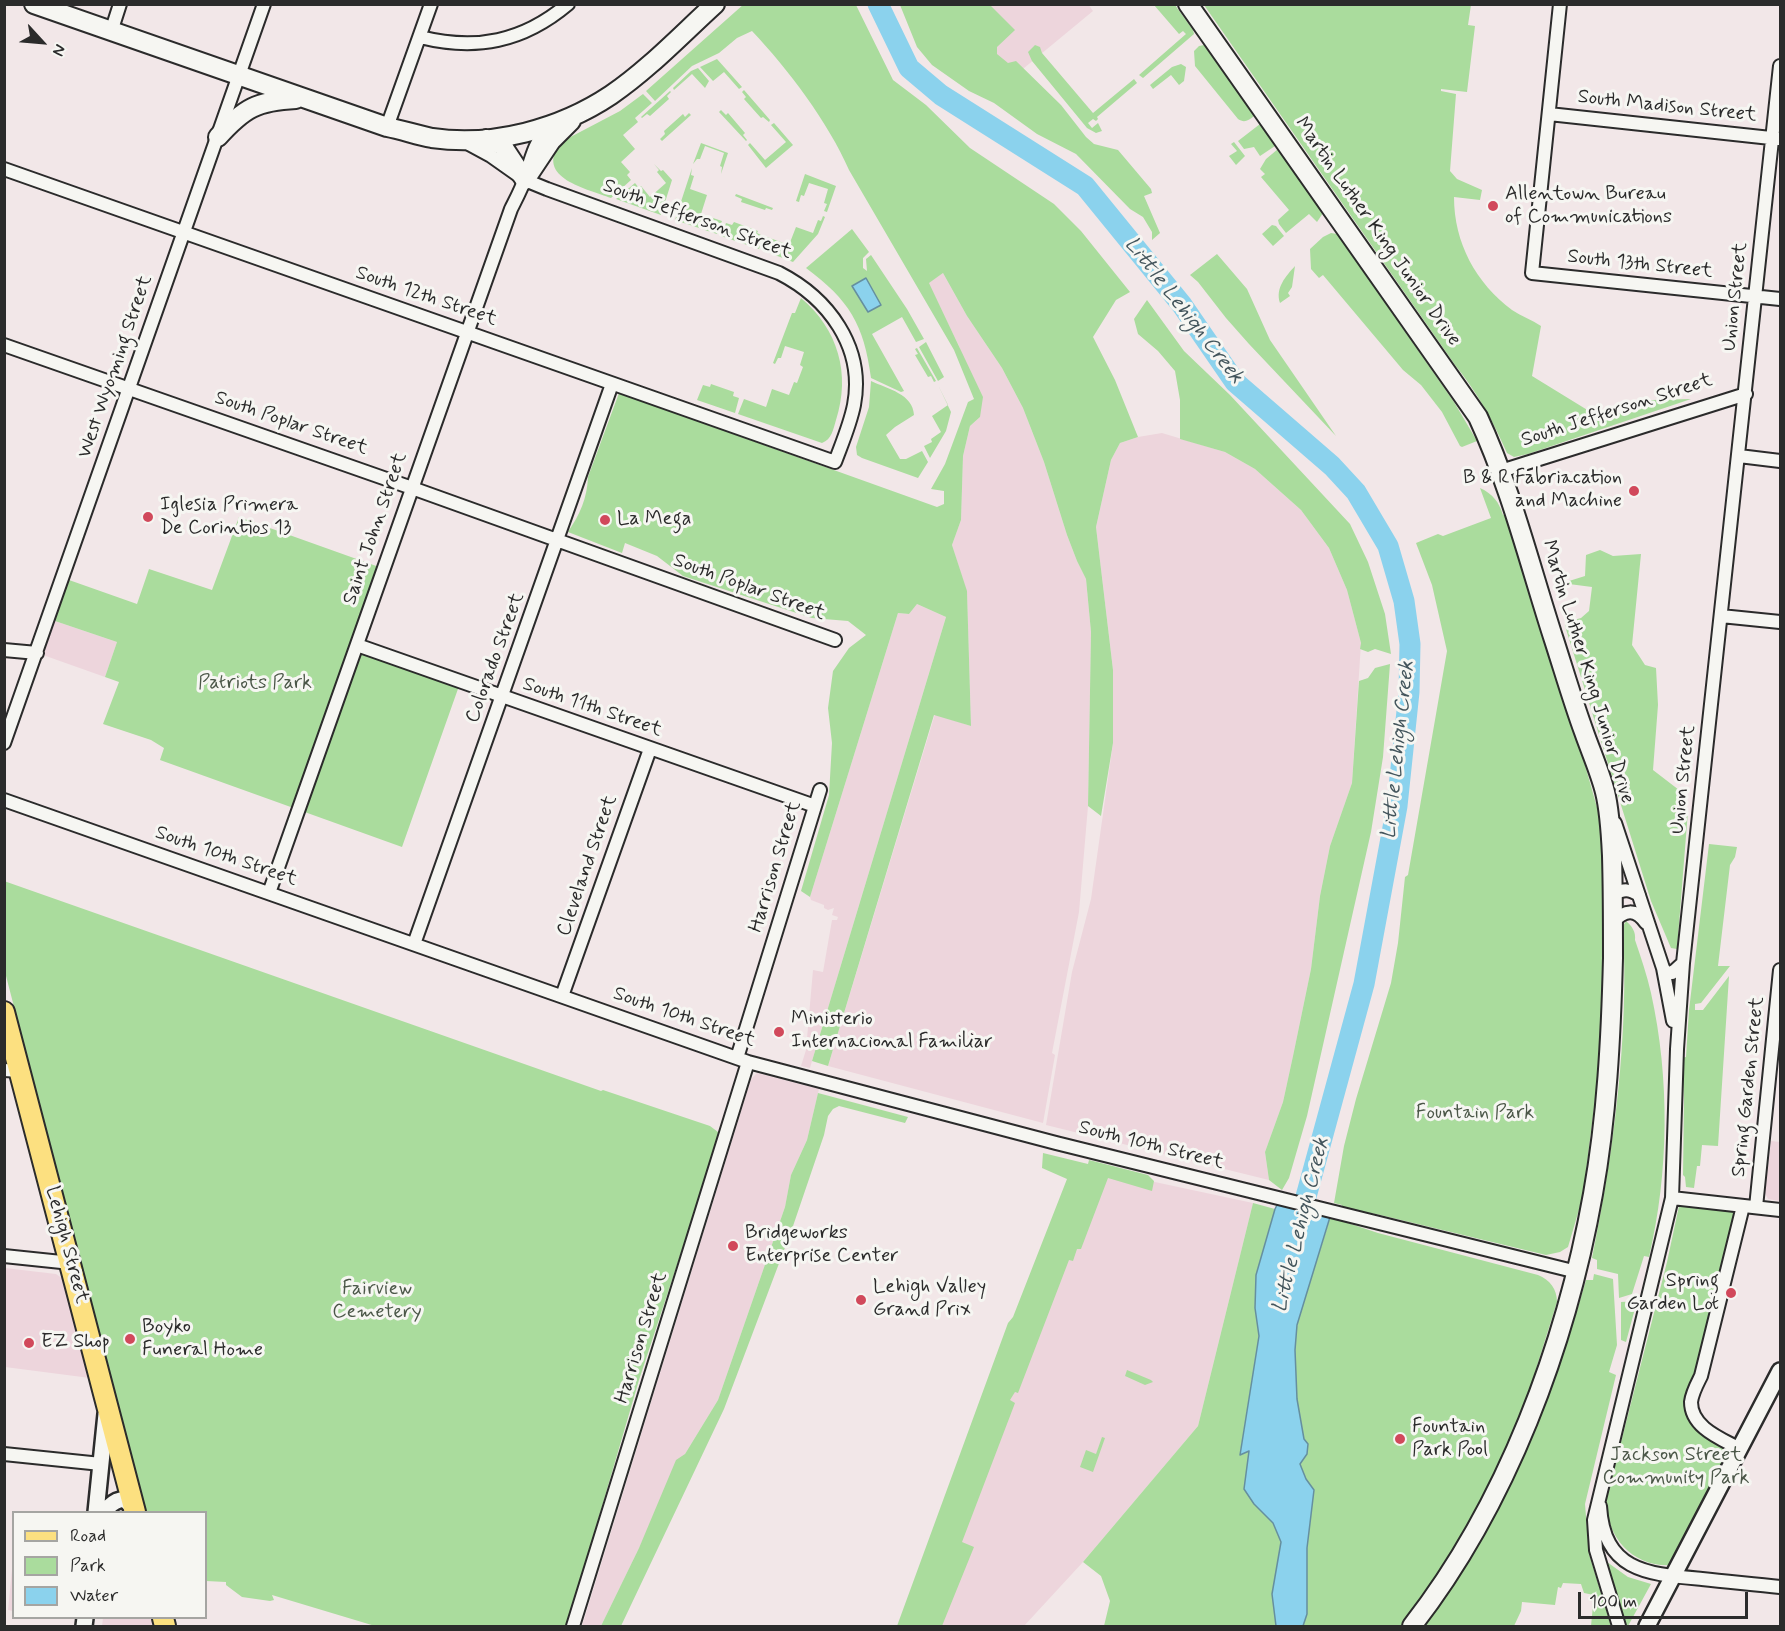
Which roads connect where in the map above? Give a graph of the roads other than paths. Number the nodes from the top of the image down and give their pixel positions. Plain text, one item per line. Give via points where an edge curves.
1 (34, 4) edge
2 (120, 4) edge
3 (264, 4) edge
4 (431, 4) edge
5 (568, 4) edge
6 (1188, 4) edge
7 (1560, 4) edge
8 (711, 8) edge
9 (111, 32) junction
10 (420, 37) junction
11 (1780, 66) edge
12 (240, 75) junction
13 (308, 99) junction
14 (586, 111) junction
15 (1549, 114) junction
16 (549, 126) junction
17 (387, 127) junction
18 (218, 137) junction
19 (493, 138) junction
20 (1777, 138) edge
21 (452, 139) junction
22 (4, 169) edge
23 (525, 180) junction
24 (184, 233) junction
25 (1756, 297) junction
26 (1780, 299) edge
27 (467, 333) junction
28 (4, 345) edge
29 (612, 384) junction
30 (129, 389) junction
31 (1746, 394) junction
32 (1739, 456) junction
33 (1780, 461) edge
34 (835, 462) joint
35 (1501, 471) junction
36 (412, 488) junction
37 (558, 541) junction
38 (1721, 616) junction
39 (1780, 622) edge
40 (835, 640) dead end
41 (357, 645) junction
42 (4, 650) edge
43 (37, 653) junction
44 (502, 697) junction
45 (4, 743) edge
46 (650, 749) junction
47 (820, 790) dead end
48 (1605, 793) junction
49 (4, 800) edge
50 (815, 806) junction
51 (269, 893) junction
52 (1614, 894) junction
53 (1639, 895) junction
54 (1613, 922) junction
55 (1650, 929) junction
56 (414, 944) junction
57 (1683, 963) junction
58 (1663, 968) junction
59 (1780, 970) edge
60 (562, 996) junction
61 (4, 1012) edge
62 (1677, 1049) junction
63 (1776, 1059) edge
64 (743, 1060) junction
65 (13, 1071) edge
66 (1672, 1198) junction
67 (1750, 1206) junction
68 (1780, 1209) edge
69 (4, 1256) edge
70 (71, 1263) junction
71 (1576, 1272) junction
72 (1780, 1371) edge
73 (107, 1402) junction
74 (1740, 1449) junction
75 (4, 1454) edge
76 (101, 1464) junction
77 (1600, 1493) junction
78 (96, 1511) edge
79 (105, 1511) edge
80 (134, 1511) edge
81 (134, 1511) edge
82 (1673, 1576) junction
83 (1780, 1587) edge
84 (573, 1626) edge
85 (1412, 1626) edge
86 (1619, 1626) edge
87 (1647, 1626) edge

1 - 9 main road
2 - 9 street
3 - 12 street, West Wyoming Street
4 - 10 street
5 - 10 street via 546,21 504,40 462,44
6 - 35 main road, Martin Luther King Junior Drive via 1464,395
7 - 15 street
8 - 14 main road via 645,68
9 - 12 main road
10 - 17 street
11 - 20 street, Union Street
12 - 13 main road
12 - 18 street, West Wyoming Street
13 - 17 main road
13 - 18 main road via 270,100 253,107 235,118
14 - 16 main road
14 - 23 main road via 560,130
15 - 20 street, South Madison Street
15 - 25 street, South 13th Street via 1532,273
16 - 19 main road
16 - 23 street, Saint John Street via 532,153
17 - 21 main road
18 - 24 street, West Wyoming Street
19 - 21 main road
19 - 23 main road
20 - 25 street, Union Street
21 - 23 street, South Jefferson Street via 475,146
22 - 24 street, South 12th Street
23 - 27 street, Saint John Street via 511,208
23 - 34 street, South Jefferson Street via 779,273 823,303 850,349 856,386 850,422
24 - 27 street, South 12th Street
24 - 30 street, West Wyoming Street
25 - 26 street, South 13th Street
25 - 31 street, Union Street
27 - 29 street, South 12th Street
27 - 36 street, Saint John Street
28 - 30 street, South Poplar Street
29 - 34 street, South 12th Street
29 - 37 street, Colorado Street
30 - 36 street, South Poplar Street
30 - 43 street, West Wyoming Street
31 - 32 street, Union Street
31 - 35 street, South Jefferson Street
32 - 33 street
32 - 38 street, Union Street
35 - 48 main road, Martin Luther King Junior Drive
36 - 37 street, South Poplar Street
36 - 41 street, Saint John Street
37 - 40 street, South Poplar Street
37 - 44 street, Colorado Street
38 - 39 street
38 - 57 street, Union Street
41 - 44 street, South 11th Street
41 - 51 street, Saint John Street
42 - 43 street
43 - 45 street, West Wyoming Street
44 - 46 street, South 11th Street
44 - 56 street, Colorado Street
46 - 50 street, South 11th Street
46 - 60 street, Cleveland Street
47 - 50 street, Harrison Street
48 - 52 main road, Martin Luther King Junior Drive
48 - 53 street
49 - 51 street, South 10th Street
50 - 64 street, Harrison Street
51 - 56 street, South 10th Street
52 - 53 street via 1630,890
52 - 54 main road, Martin Luther King Junior Drive
53 - 55 street
54 - 55 street via 1622,913 1636,912
54 - 71 main road, Martin Luther King Junior Drive via 1612,1020 1604,1112
55 - 58 street
56 - 60 street, South 10th Street
57 - 58 street via 1672,973
57 - 62 street, Union Street
58 - 62 street
59 - 63 street, Spring Garden Street
60 - 64 street, South 10th Street
61 - 65 main road, Lehigh Street
62 - 66 street, Union Street
63 - 67 street, Spring Garden Street
64 - 71 street, South 10th Street via 1056,1143
64 - 84 street, Harrison Street
65 - 70 main road, Lehigh Street
66 - 67 street
66 - 77 street, Union Street
67 - 68 street
67 - 74 street, Spring Garden Street via 1691,1402 1696,1419 1706,1430
69 - 70 street
70 - 73 main road, Lehigh Street
71 - 85 main road, Martin Luther King Junior Drive via 1559,1332 1515,1451 1451,1570
72 - 74 street
73 - 76 street
73 - 80 main road, Lehigh Street
74 - 82 street
75 - 76 street
76 - 78 street
77 - 82 street, Union Street via 1603,1526 1612,1549 1638,1569
77 - 86 street, Union Street via 1594,1520 1596,1550
79 - 81 street via 119,1500
82 - 83 street, Union Street
82 - 87 street

